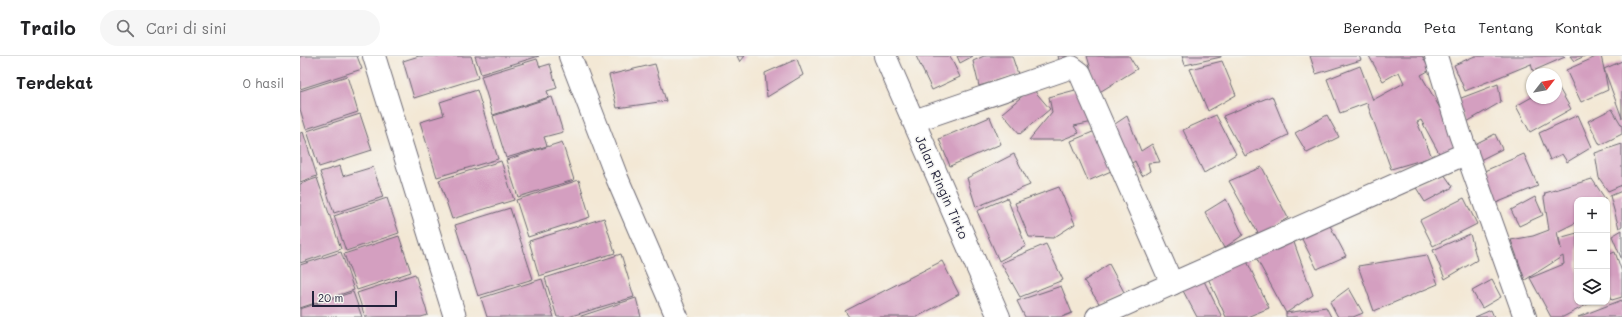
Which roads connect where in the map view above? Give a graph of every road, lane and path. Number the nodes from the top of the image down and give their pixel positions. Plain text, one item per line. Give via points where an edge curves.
1 (374, 56) edge
2 (570, 56) edge
3 (885, 56) edge
4 (1436, 56) edge
5 (914, 121) junction
6 (1467, 154) junction
7 (1172, 284) junction
8 (455, 317) edge
9 (677, 317) edge
10 (999, 317) edge
11 (1097, 317) edge
12 (1525, 317) edge

1 - 8 street
2 - 9 street via 617,178
3 - 5 street, Jalan Ringin Tirto
4 - 6 street
5 - 7 street via 1072,67 1080,73
5 - 10 street, Jalan Ringin Tirto
6 - 7 street
6 - 12 street
7 - 11 street

